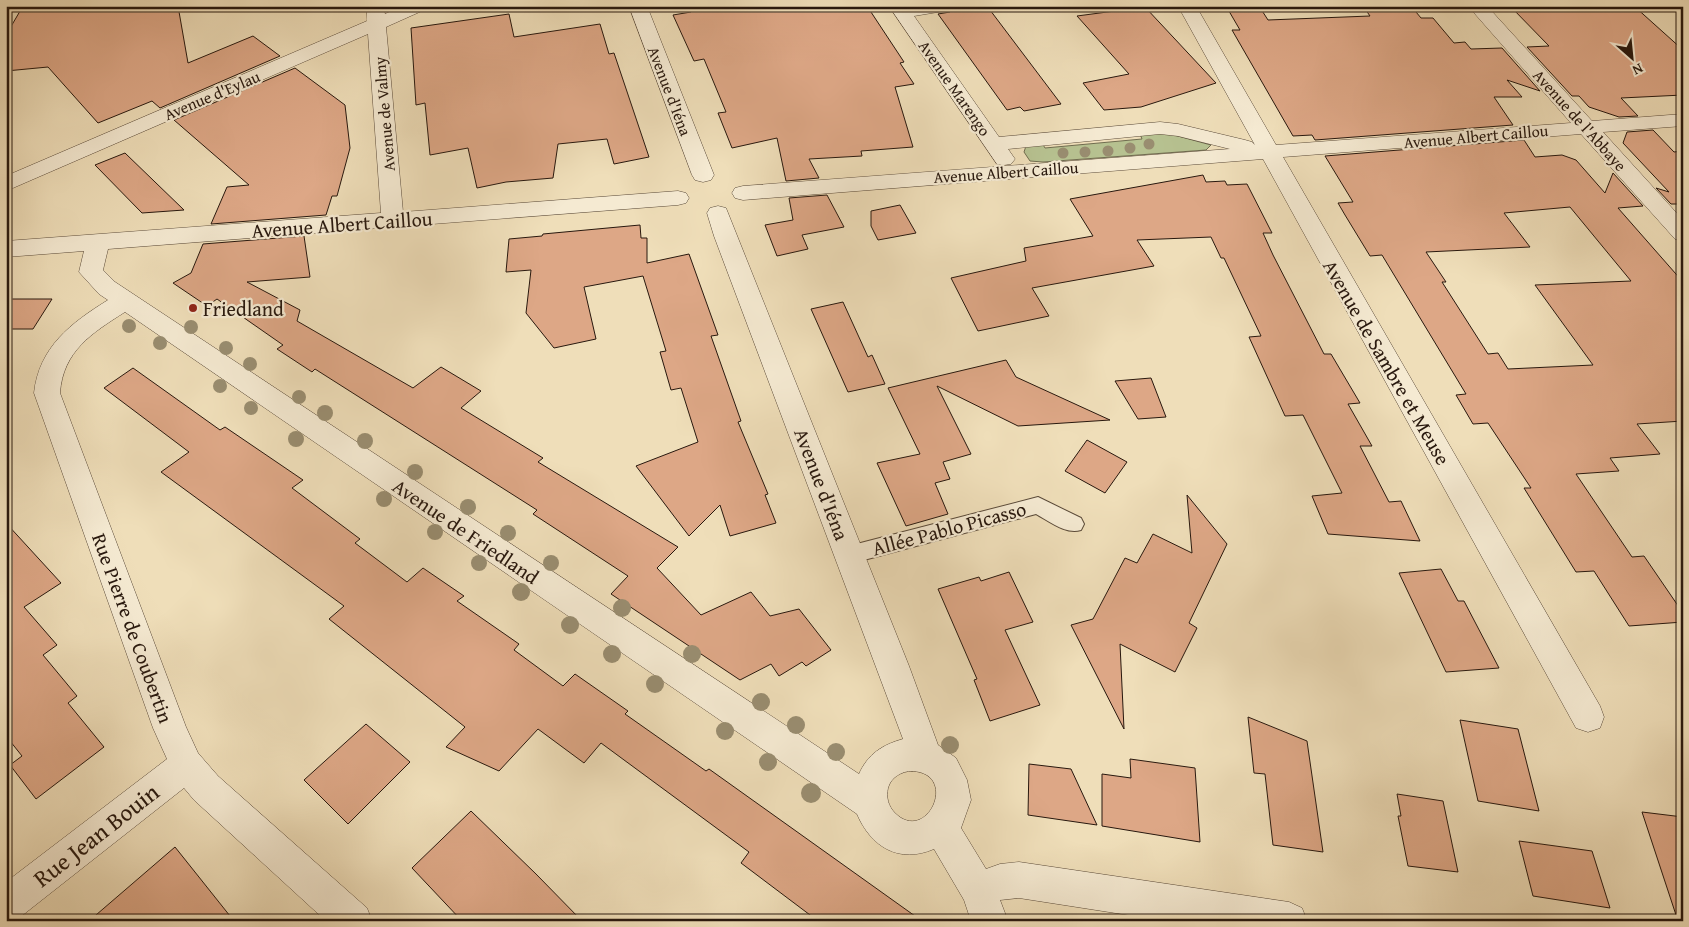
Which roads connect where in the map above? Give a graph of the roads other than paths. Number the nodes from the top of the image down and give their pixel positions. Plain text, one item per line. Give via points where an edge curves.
1 (418, 6) edge
2 (638, 6) edge
3 (944, 6) edge
4 (1187, 6) edge
5 (1477, 6) edge
6 (900, 10) edge
7 (376, 15) edge
8 (1683, 120) edge
9 (1585, 127) junction
10 (994, 144) junction
11 (1269, 152) junction
12 (1011, 171) junction
13 (724, 180) junction
14 (6, 184) edge
15 (678, 198) junction
16 (718, 214) junction
17 (393, 221) junction
18 (1683, 234) edge
19 (98, 242) junction
20 (6, 249) edge
21 (124, 301) junction
22 (1074, 524) dead end
23 (849, 555) junction
24 (1588, 717) dead end
25 (922, 756) junction
26 (186, 765) junction
27 (870, 802) junction
28 (941, 827) junction
29 (6, 905) edge
30 (984, 905) edge
31 (354, 921) edge
32 (1289, 921) edge

1 - 7 street, Avenue d'Eylau
2 - 13 street, Avenue d'Iéna
3 - 6 street
4 - 11 street, Avenue de Sambre et Meuse
5 - 9 street, Avenue de l'Abbaye
6 - 10 street, Avenue Marengo
7 - 14 street, Avenue d'Eylau
7 - 17 street, Avenue de Valmy
8 - 9 street, Avenue Albert Caillou
9 - 11 street, Avenue Albert Caillou
9 - 18 street, Avenue de l'Abbaye
10 - 11 street, Avenue Albert Caillou via 1160,128
10 - 12 street, Avenue Marengo
11 - 12 street, Avenue Albert Caillou
11 - 24 street, Avenue de Sambre et Meuse
12 - 13 street, Avenue Albert Caillou
13 - 15 street via 694,178 682,187
13 - 16 street via 738,203
15 - 16 street via 687,210
15 - 17 street, Avenue Albert Caillou
16 - 23 street, Avenue d'Iéna
17 - 19 street, Avenue Albert Caillou
19 - 20 street, Avenue Albert Caillou
19 - 21 street, Avenue de Friedland via 92,272
21 - 26 street, Rue Pierre de Coubertin via 85,325 65,347 46,386
21 - 27 street, Avenue de Friedland
22 - 23 lane, Allée Pablo Picasso via 1038,505
23 - 25 street, Avenue d'Iéna via 921,742
25 - 27 street via 894,757 883,765 874,775
25 - 28 street via 943,769 954,792 949,817
26 - 29 street, Rue Jean Bouin
26 - 31 street, Rue Pierre de Coubertin via 206,788
27 - 28 street via 882,825 905,837 930,834
28 - 30 street
30 - 32 street via 1000,882 1019,880

